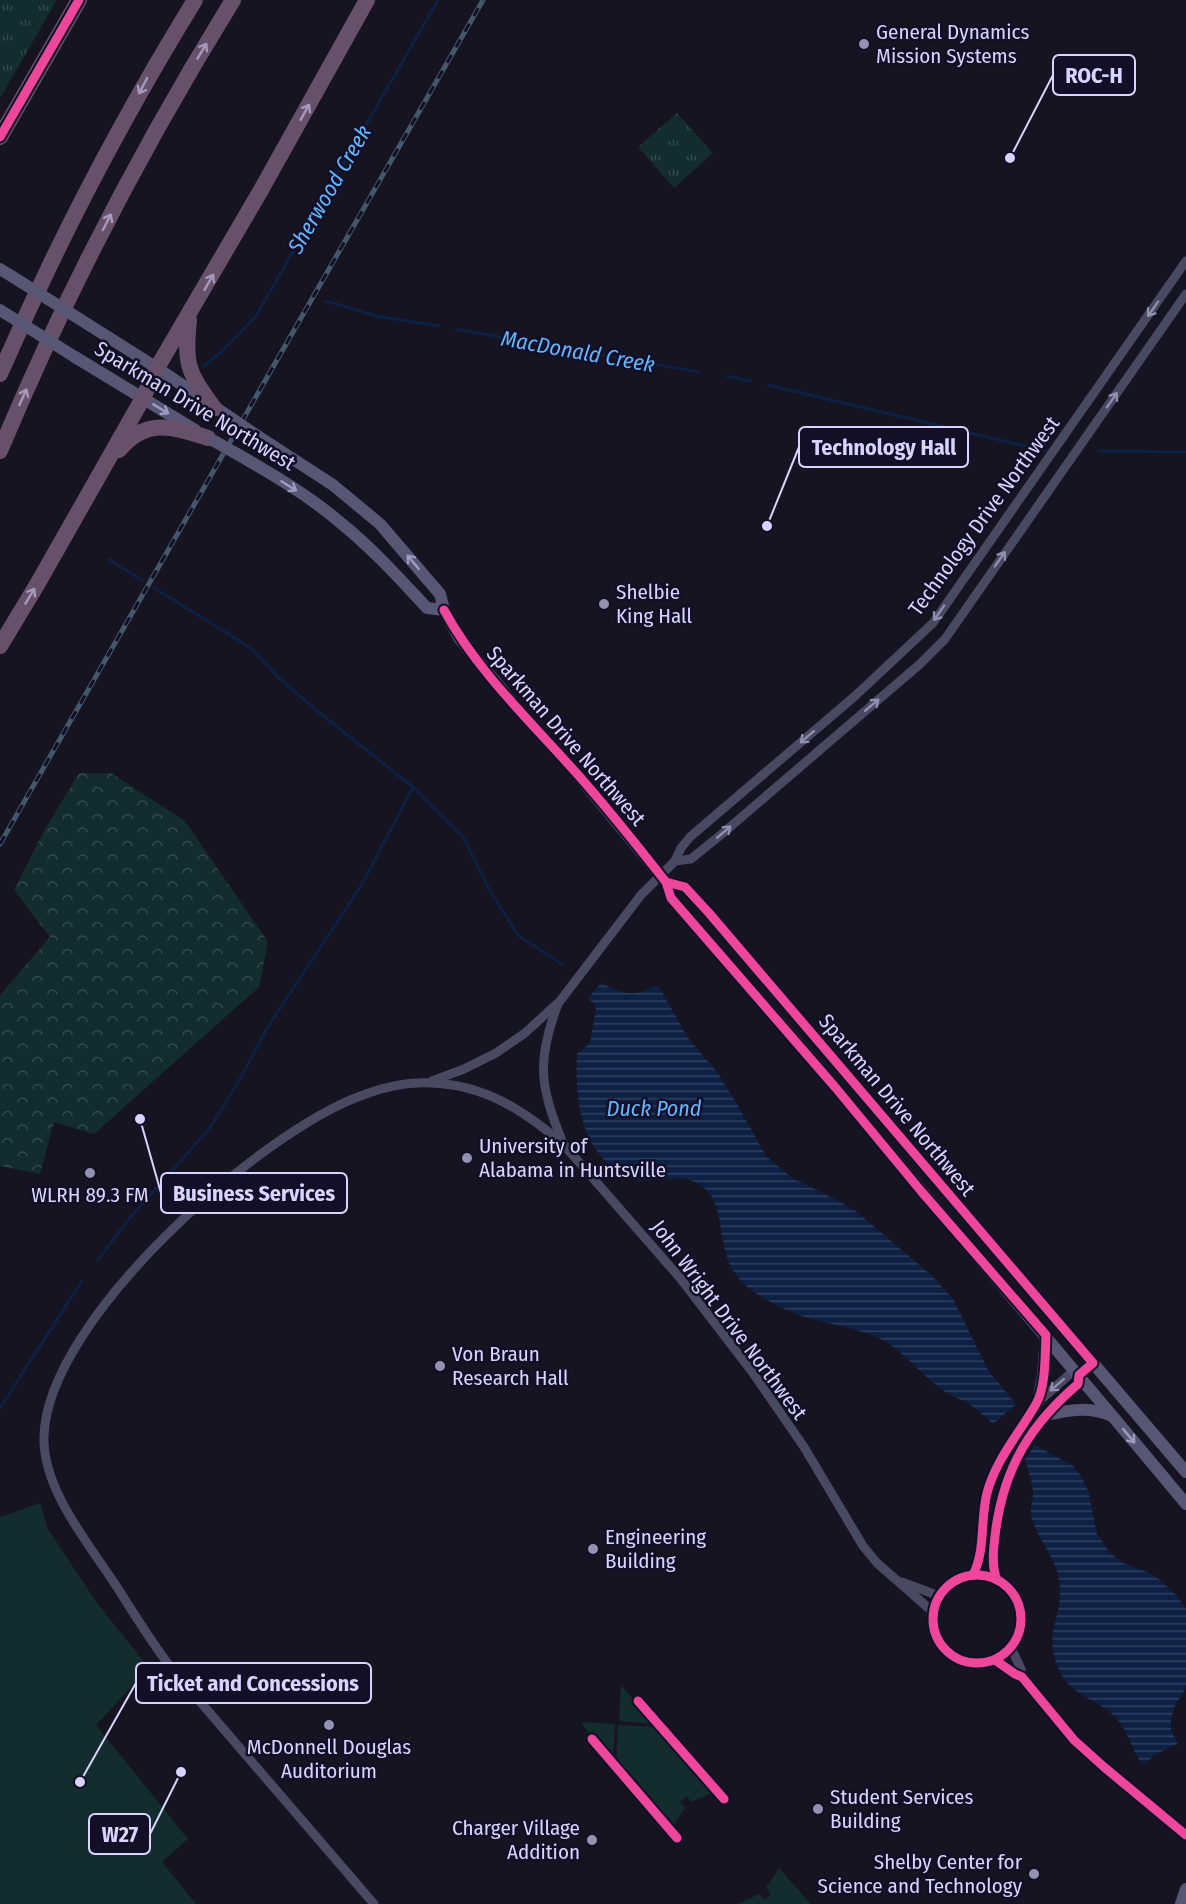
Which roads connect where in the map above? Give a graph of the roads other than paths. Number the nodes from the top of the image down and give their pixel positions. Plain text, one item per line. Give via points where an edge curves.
1 (79, 0) edge
2 (195, 0) edge
3 (233, 0) edge
4 (367, 0) edge
5 (0, 137) edge
6 (1186, 261) edge
7 (0, 269) edge
8 (1186, 294) edge
9 (0, 310) edge
10 (189, 315) junction
11 (157, 368) junction
12 (0, 374) edge
13 (143, 398) junction
14 (214, 408) junction
15 (211, 440) junction
16 (0, 451) edge
17 (101, 471) junction
18 (444, 610) junction
19 (0, 646) edge
20 (675, 861) junction
21 (663, 879) junction
22 (560, 1001) junction
23 (429, 1083) junction
24 (564, 1145) junction
25 (1046, 1335) junction
26 (1093, 1363) junction
27 (1079, 1375) junction
28 (1038, 1402) junction
29 (1046, 1415) junction
30 (1114, 1417) junction
31 (1186, 1472) edge
32 (1186, 1504) edge
33 (973, 1575) junction
34 (996, 1578) junction
35 (895, 1579) junction
36 (939, 1596) junction
37 (933, 1612) junction
38 (1011, 1648) junction
39 (995, 1660) junction
40 (1022, 1677) junction
41 (1186, 1835) edge
42 (1186, 1889) edge
43 (374, 1904) edge
44 (1181, 1904) edge

1 - 5 highway
2 -> 12 highway via 153,67 70,222
16 -> 3 highway via 107,222
10 -> 4 highway
6 -> 20 street, Technology Drive Northwest via 933,622 855,696 690,837
7 - 11 main road, Sparkman Drive Northwest, bridge
20 -> 8 street, Technology Drive Northwest via 690,859 715,840 945,639
9 - 13 main road, Sparkman Drive Northwest, bridge
10 - 11 highway
10 - 14 highway via 189,368
11 - 13 highway
11 - 14 main road, Sparkman Drive Northwest
13 -> 15 main road, Sparkman Drive Northwest
13 - 17 highway
18 -> 14 main road, Sparkman Drive Northwest, bridge via 440,594 380,524 333,485
15 - 17 highway via 164,426 147,429 123,445
15 -> 18 main road, Sparkman Drive Northwest, bridge via 310,499 382,560 427,608
19 -> 17 highway
18 - 21 main road, Sparkman Drive Northwest via 459,638
20 - 21 street, Technology Drive Northwest
21 - 22 street, Technology Drive Northwest via 641,895
21 - 25 main road, Sparkman Drive Northwest via 670,898
21 - 26 main road, Sparkman Drive Northwest via 685,887 709,914
22 - 23 street, Technology Drive Northwest via 496,1053
22 - 24 street via 547,1032 543,1079 548,1106
23 - 24 street, John Wright Drive Northwest via 462,1085 500,1099
23 - 43 street, John Wright Drive Northwest via 395,1086 331,1109 238,1170 192,1211 114,1293 78,1342 49,1403 44,1437 47,1464 70,1516 172,1669
24 - 35 street, John Wright Drive Northwest via 695,1297 753,1373 804,1447 863,1546
25 - 27 main road, Sparkman Drive Northwest
25 - 28 main road
26 - 27 street
26 - 31 main road, Sparkman Drive Northwest
27 -> 28 street via 1070,1374
27 - 29 street via 1078,1383
27 - 30 main road, Sparkman Drive Northwest
28 - 33 street via 1005,1451 987,1493 979,1563
29 - 30 main road via 1083,1409
29 - 34 street via 1012,1464 1000,1502 992,1565
30 -> 32 main road, Sparkman Drive Northwest
33 - 34 street
33 - 36 street via 954,1581
34 - 38 street via 1017,1601 1021,1615 1020,1630
35 - 36 street, John Wright Drive Northwest
35 - 37 street, John Wright Drive Northwest
36 - 37 street
37 - 39 street via 935,1635 941,1647 956,1660 972,1664
38 - 39 street
38 - 40 street
39 - 40 street
40 - 41 street via 1074,1740
42 - 44 main road

